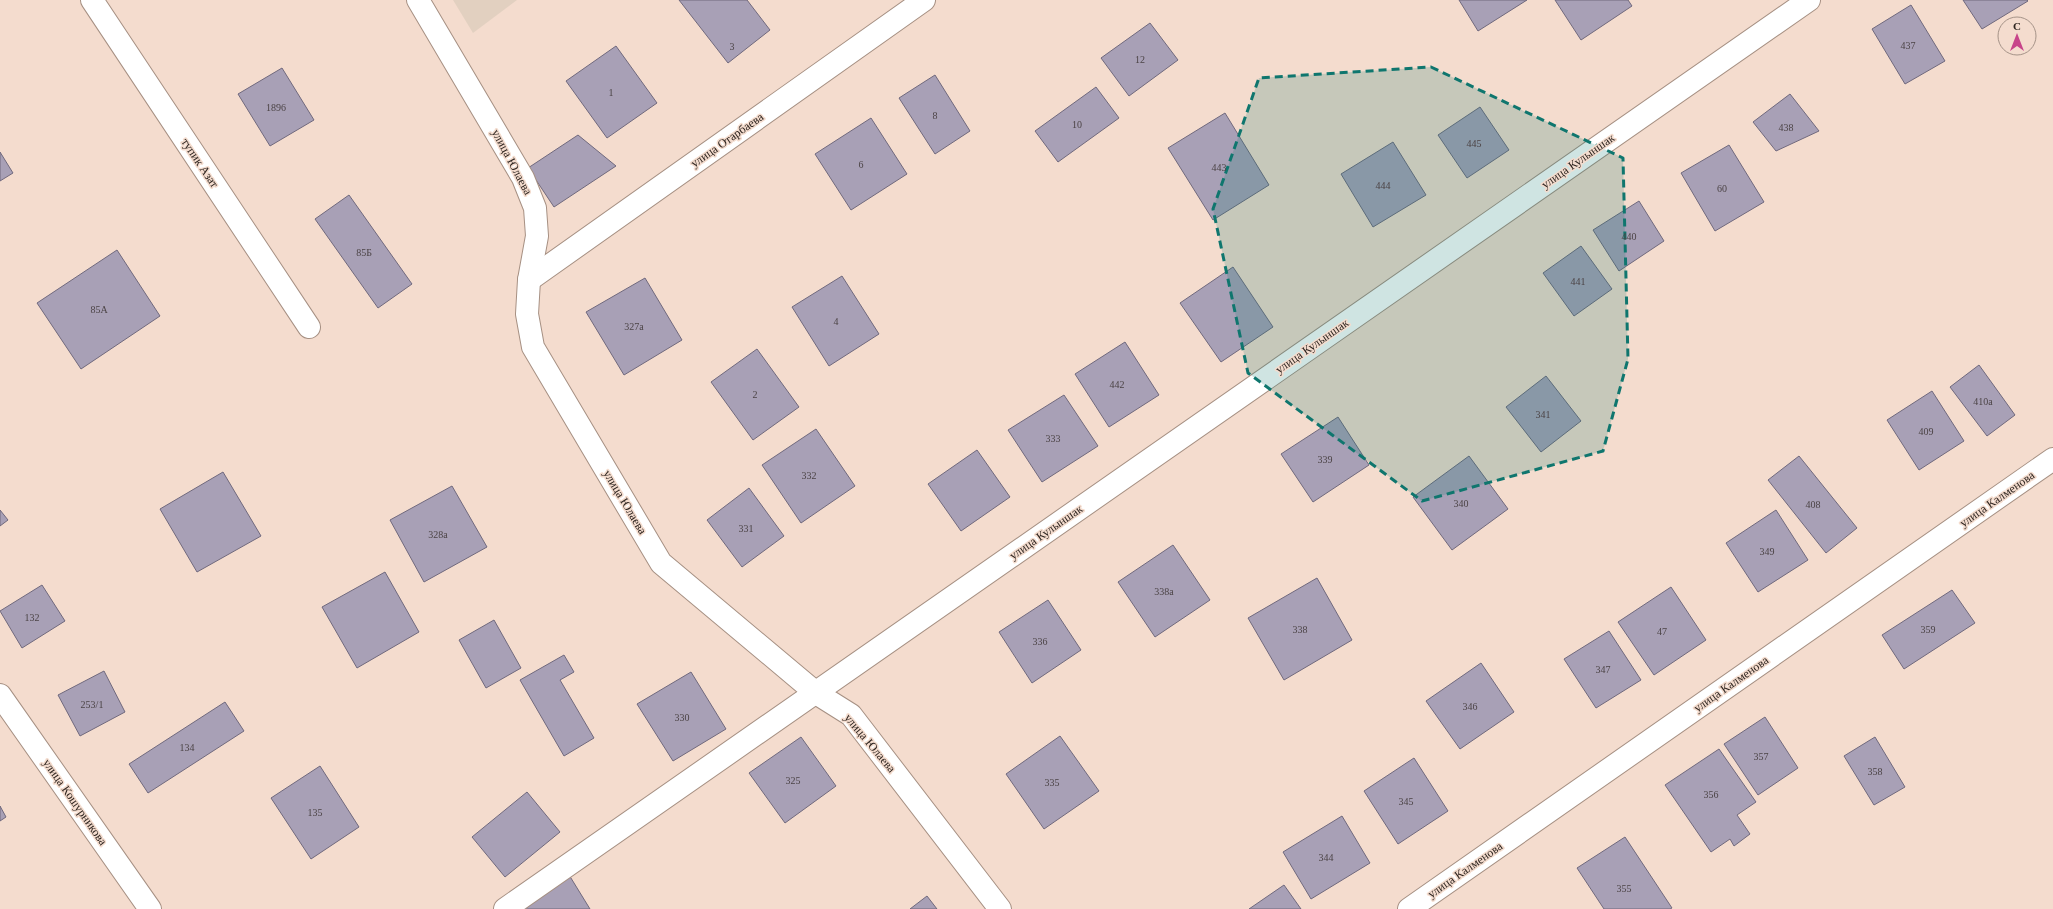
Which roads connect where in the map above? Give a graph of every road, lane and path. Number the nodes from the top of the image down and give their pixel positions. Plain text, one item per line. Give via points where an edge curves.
1 (92, 0) edge
2 (418, 0) edge
3 (924, 0) edge
4 (1809, 0) edge
5 (529, 280) junction
6 (309, 327) dead end
7 (2053, 459) edge
8 (816, 693) junction
9 (0, 695) edge
10 (150, 909) edge
11 (505, 909) edge
12 (1000, 909) edge
13 (1409, 909) edge

1 - 6 street, тупик Азат
2 - 5 street, улица Юлаева via 523,178 535,208 537,236
3 - 5 street, улица Отарбаева
4 - 8 street, улица Кулыншак
5 - 8 street, улица Юлаева via 527,314 534,347 661,563
7 - 13 street, улица Калменова
8 - 11 street, улица Кулыншак
8 - 12 street, улица Юлаева via 851,715
9 - 10 street, улица Кошурникова

